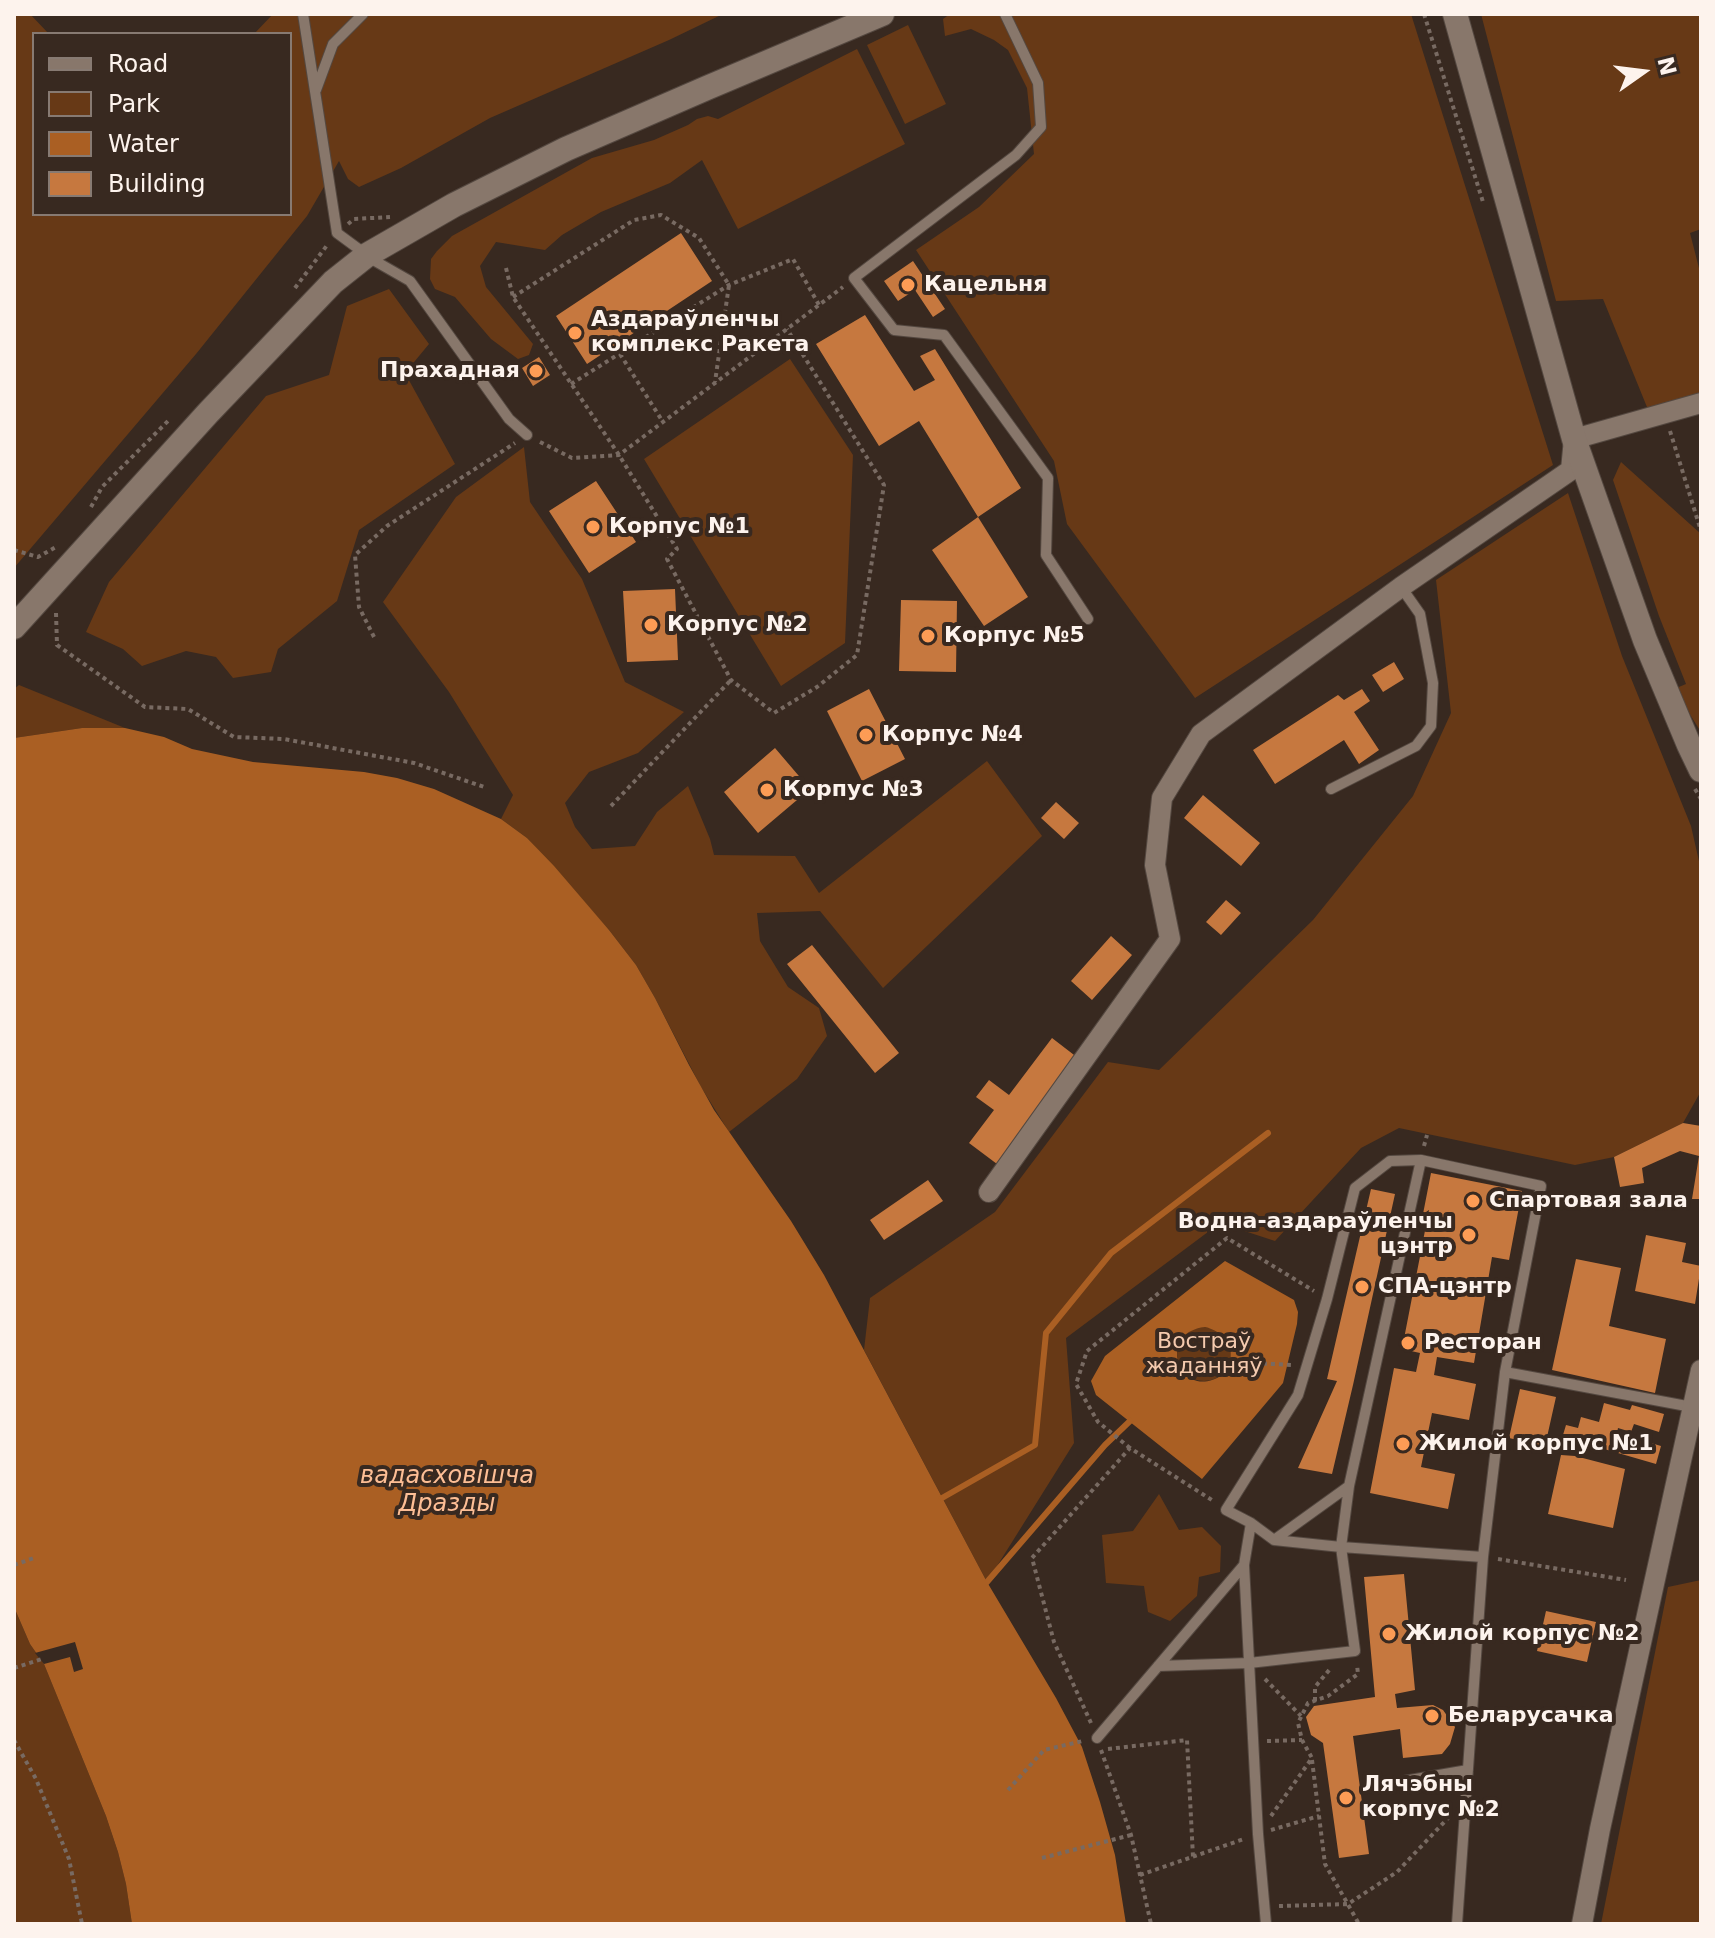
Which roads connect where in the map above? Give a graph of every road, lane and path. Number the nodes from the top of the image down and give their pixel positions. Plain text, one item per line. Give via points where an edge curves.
1 (303, 14) edge
2 (363, 14) edge
3 (882, 14) edge
4 (1005, 14) edge
5 (1455, 14) edge
6 (315, 92) junction
7 (367, 255) junction
8 (506, 268) dead end
9 (854, 278) junction
10 (729, 285) junction
11 (513, 297) junction
12 (819, 305) junction
13 (787, 329) junction
14 (620, 354) junction
15 (715, 383) junction
16 (571, 384) junction
17 (1701, 403) edge
18 (1664, 413) junction
19 (663, 422) junction
20 (527, 435) junction
21 (1574, 439) junction
22 (619, 455) junction
23 (1701, 531) edge
24 (57, 546) dead end
25 (14, 550) edge
26 (1401, 587) junction
27 (45, 594) junction
28 (1088, 619) dead end
29 (14, 627) edge
30 (374, 637) dead end
31 (731, 680) junction
32 (1701, 770) edge
33 (487, 788) dead end
34 (1331, 789) dead end
35 (611, 806) dead end
36 (1421, 1160) junction
37 (989, 1192) dead end
38 (1327, 1299) junction
39 (1215, 1361) dead end
40 (1296, 1365) dead end
41 (1701, 1370) edge
42 (1505, 1372) junction
43 (1692, 1407) junction
44 (1130, 1448) junction
45 (1349, 1486) junction
46 (1226, 1510) junction
47 (1251, 1523) junction
48 (1274, 1540) junction
49 (1341, 1547) junction
50 (1483, 1557) junction
51 (34, 1558) dead end
52 (14, 1565) edge
53 (1244, 1565) junction
54 (1626, 1580) dead end
55 (1350, 1651) junction
56 (42, 1659) dead end
57 (1249, 1663) junction
58 (1158, 1666) junction
59 (14, 1668) edge
60 (1315, 1701) junction
61 (1301, 1717) junction
62 (1097, 1738) junction
63 (14, 1740) edge
64 (1302, 1740) junction
65 (1253, 1742) junction
66 (1101, 1750) junction
67 (1312, 1758) junction
68 (1468, 1770) junction
69 (1375, 1786) dead end
70 (1008, 1790) dead end
71 (1466, 1799) junction
72 (1319, 1816) junction
73 (1258, 1834) junction
74 (1131, 1835) junction
75 (1193, 1857) junction
76 (1042, 1858) dead end
77 (1140, 1875) junction
78 (1348, 1904) junction
79 (1264, 1907) junction
80 (82, 1924) edge
81 (1151, 1924) edge
82 (1266, 1924) edge
83 (1359, 1924) edge
84 (1457, 1924) edge
85 (1582, 1924) edge

1 - 6 lane
2 - 6 lane via 333,44
3 - 7 street via 566,149
4 - 9 lane via 1038,83 1041,127 1016,155
5 - 21 street
6 - 7 lane via 337,233
7 - 20 lane via 410,281 509,419
7 - 27 street via 333,282 237,381
8 - 11 path
9 - 12 path
9 - 28 lane via 894,330 944,335 1048,478 1046,555
10 - 11 path via 699,238 661,215 634,220
10 - 12 path via 793,259
10 - 14 path
10 - 15 path
11 - 16 path
12 - 13 path
13 - 15 path
13 - 31 path via 884,485 865,608 857,655 774,713
14 - 16 path
14 - 19 path
15 - 19 path
16 - 22 path
17 - 18 street
18 - 21 street
18 - 23 path
19 - 22 path
20 - 22 path via 572,458
20 - 30 path via 387,526 355,555 359,607
21 - 26 street via 1571,470
21 - 32 street via 1645,640
22 - 31 path via 677,549 667,559
24 - 25 path via 38,557
26 - 34 lane via 1420,614 1433,683 1431,726 1416,746
26 - 37 street via 1201,734 1162,798 1155,865 1170,939
27 - 29 street
27 - 33 path via 56,611 57,645 145,707 188,709 234,737 284,739 414,763
31 - 35 path
36 - 38 lane via 1390,1161 1355,1188
36 - 42 lane via 1541,1186
36 - 45 lane
38 - 44 path via 1227,1238 1087,1351 1076,1384 1098,1422
38 - 46 lane via 1298,1395
39 - 40 path
41 - 43 street
42 - 43 lane
42 - 50 lane
43 - 85 street
44 - 46 path
44 - 62 path via 1032,1558 1054,1642
45 - 48 lane
45 - 49 lane
46 - 47 lane
47 - 48 lane
47 - 53 lane
48 - 49 lane
49 - 50 lane
49 - 55 lane
50 - 54 path
50 - 68 lane
51 - 52 path
53 - 57 lane
53 - 58 lane
55 - 57 lane
55 - 60 path via 1315,1687
55 - 60 path via 1358,1674
56 - 59 path
57 - 58 lane
57 - 61 path
57 - 65 lane
58 - 62 lane
60 - 61 path
61 - 64 path
62 - 66 path
62 - 70 path via 1044,1750
63 - 80 path via 69,1859
64 - 65 path
64 - 67 path
65 - 73 lane
66 - 74 path
66 - 75 path via 1187,1740
67 - 72 path
67 - 73 path
68 - 69 lane
68 - 71 lane
71 - 78 path via 1397,1872
71 - 84 lane
72 - 73 path
72 - 78 path via 1325,1864
73 - 75 path
73 - 79 lane
74 - 76 path
74 - 77 path
75 - 77 path
77 - 81 path
78 - 79 path
78 - 83 path
79 - 82 lane

